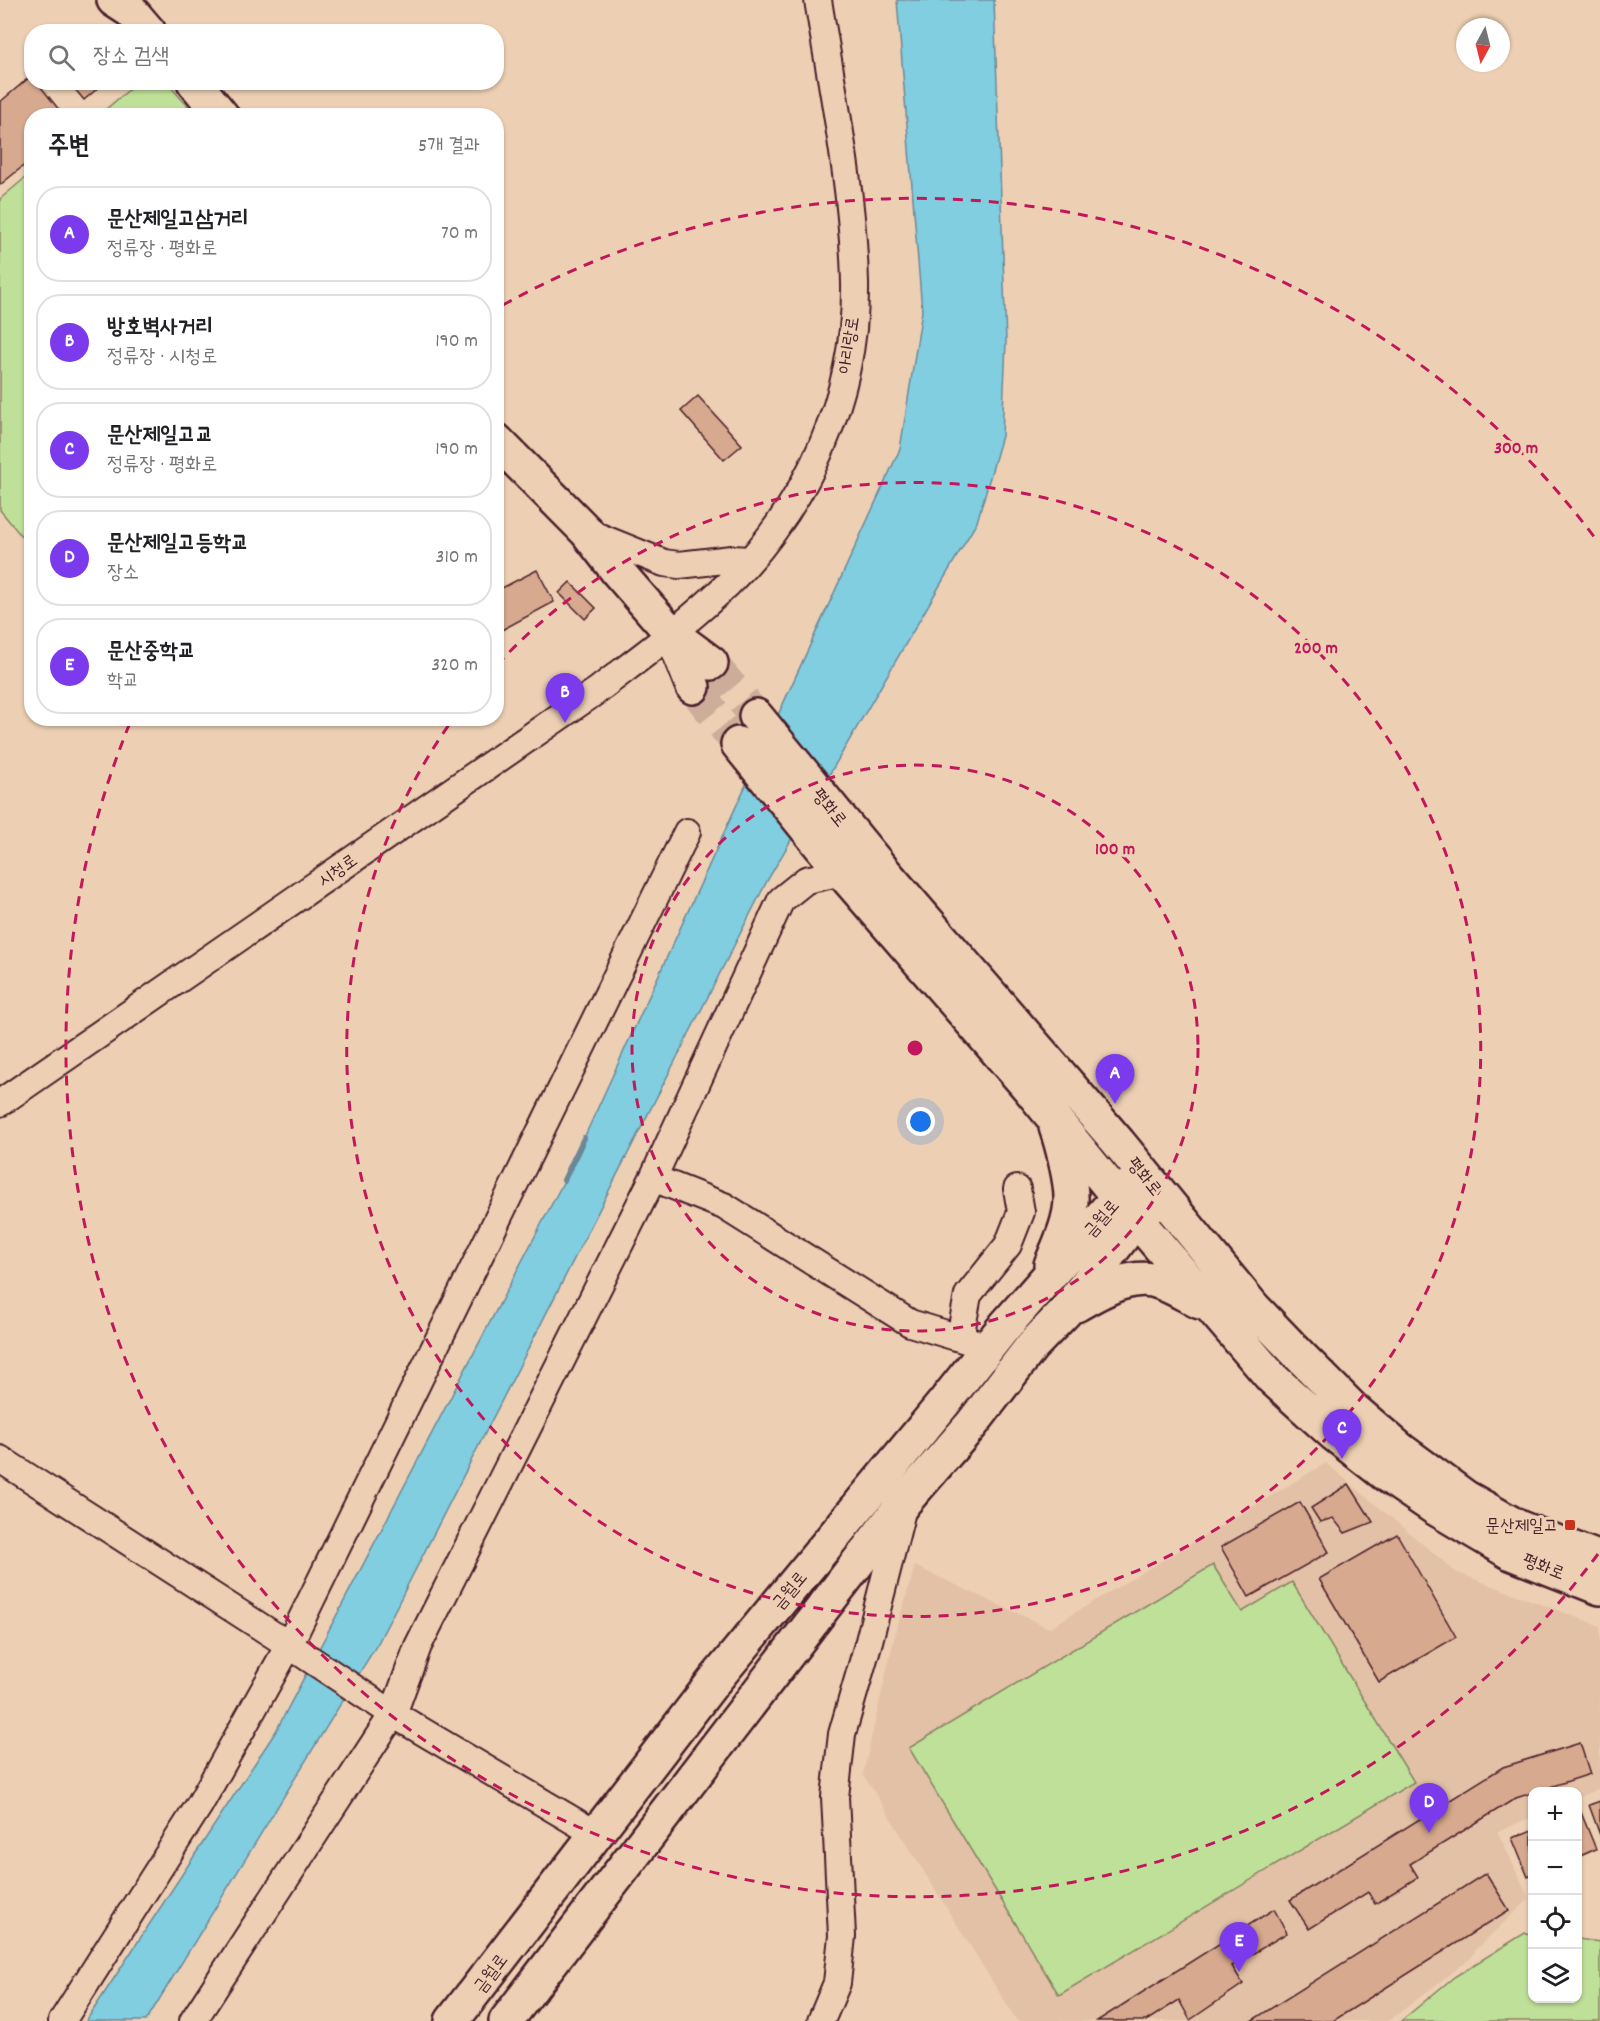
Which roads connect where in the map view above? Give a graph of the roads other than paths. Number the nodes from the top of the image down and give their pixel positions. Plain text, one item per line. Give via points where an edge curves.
1 (818, 0) edge
2 (201, 90) edge
3 (215, 108) edge
4 (504, 448) edge
5 (587, 532) junction
6 (750, 560) junction
7 (672, 634) junction
8 (702, 675) tunnel mouth
9 (756, 716) tunnel mouth
10 (738, 744) tunnel mouth
11 (687, 832) dead end
12 (842, 872) junction
13 (0, 1103) edge
14 (1052, 1117) junction
15 (653, 1178) junction
16 (1152, 1185) junction
17 (1017, 1189) dead end
18 (1127, 1208) junction
19 (1044, 1283) junction
20 (1213, 1308) junction
21 (1065, 1312) junction
22 (974, 1342) junction
23 (0, 1459) edge
24 (905, 1501) junction
25 (1600, 1559) edge
26 (1600, 1588) edge
27 (293, 1648) junction
28 (388, 1711) junction
29 (596, 1834) junction
30 (62, 2021) edge
31 (194, 2021) edge
32 (452, 2021) edge
33 (506, 2021) edge
34 (821, 2021) edge

1 - 6 street, 아리랑로 via 850,213 854,318 846,368 827,439 794,503
2 - 3 main road
4 - 5 main road
5 - 6 street via 664,563
5 - 7 main road
6 - 7 street, 아리랑로
7 - 8 main road
7 - 13 street, 시청로 via 598,690
9 - 16 main road, 평화로
10 - 12 main road, 평화로
11 - 27 street
12 - 14 main road, 평화로
12 - 15 street via 806,879 782,900
14 - 18 main road, 평화로
14 - 19 main road via 1063,1146 1071,1201
15 - 22 street via 724,1206 910,1323
15 - 28 street
16 - 18 main road, 금월로
16 - 25 main road, 평화로 via 1253,1307 1354,1410 1401,1450 1465,1497 1520,1528
17 - 22 street via 1021,1212 1008,1245 968,1295
18 - 19 main road, 금월로
18 - 20 main road, 평화로
18 - 21 main road, 금월로
19 - 22 main road, 금월로
20 - 21 main road via 1159,1282 1139,1280 1110,1286
20 - 26 main road, 평화로 via 1272,1378 1385,1474 1511,1553
21 - 24 main road, 금월로 via 1032,1346 972,1425
22 - 29 main road, 금월로
23 - 27 street
24 - 33 main road, 금월로
24 - 34 street via 842,1734 835,1797 842,1936 837,1983
27 - 28 street
27 - 30 street via 200,1804
28 - 29 street
28 - 31 street
29 - 32 main road, 금월로

